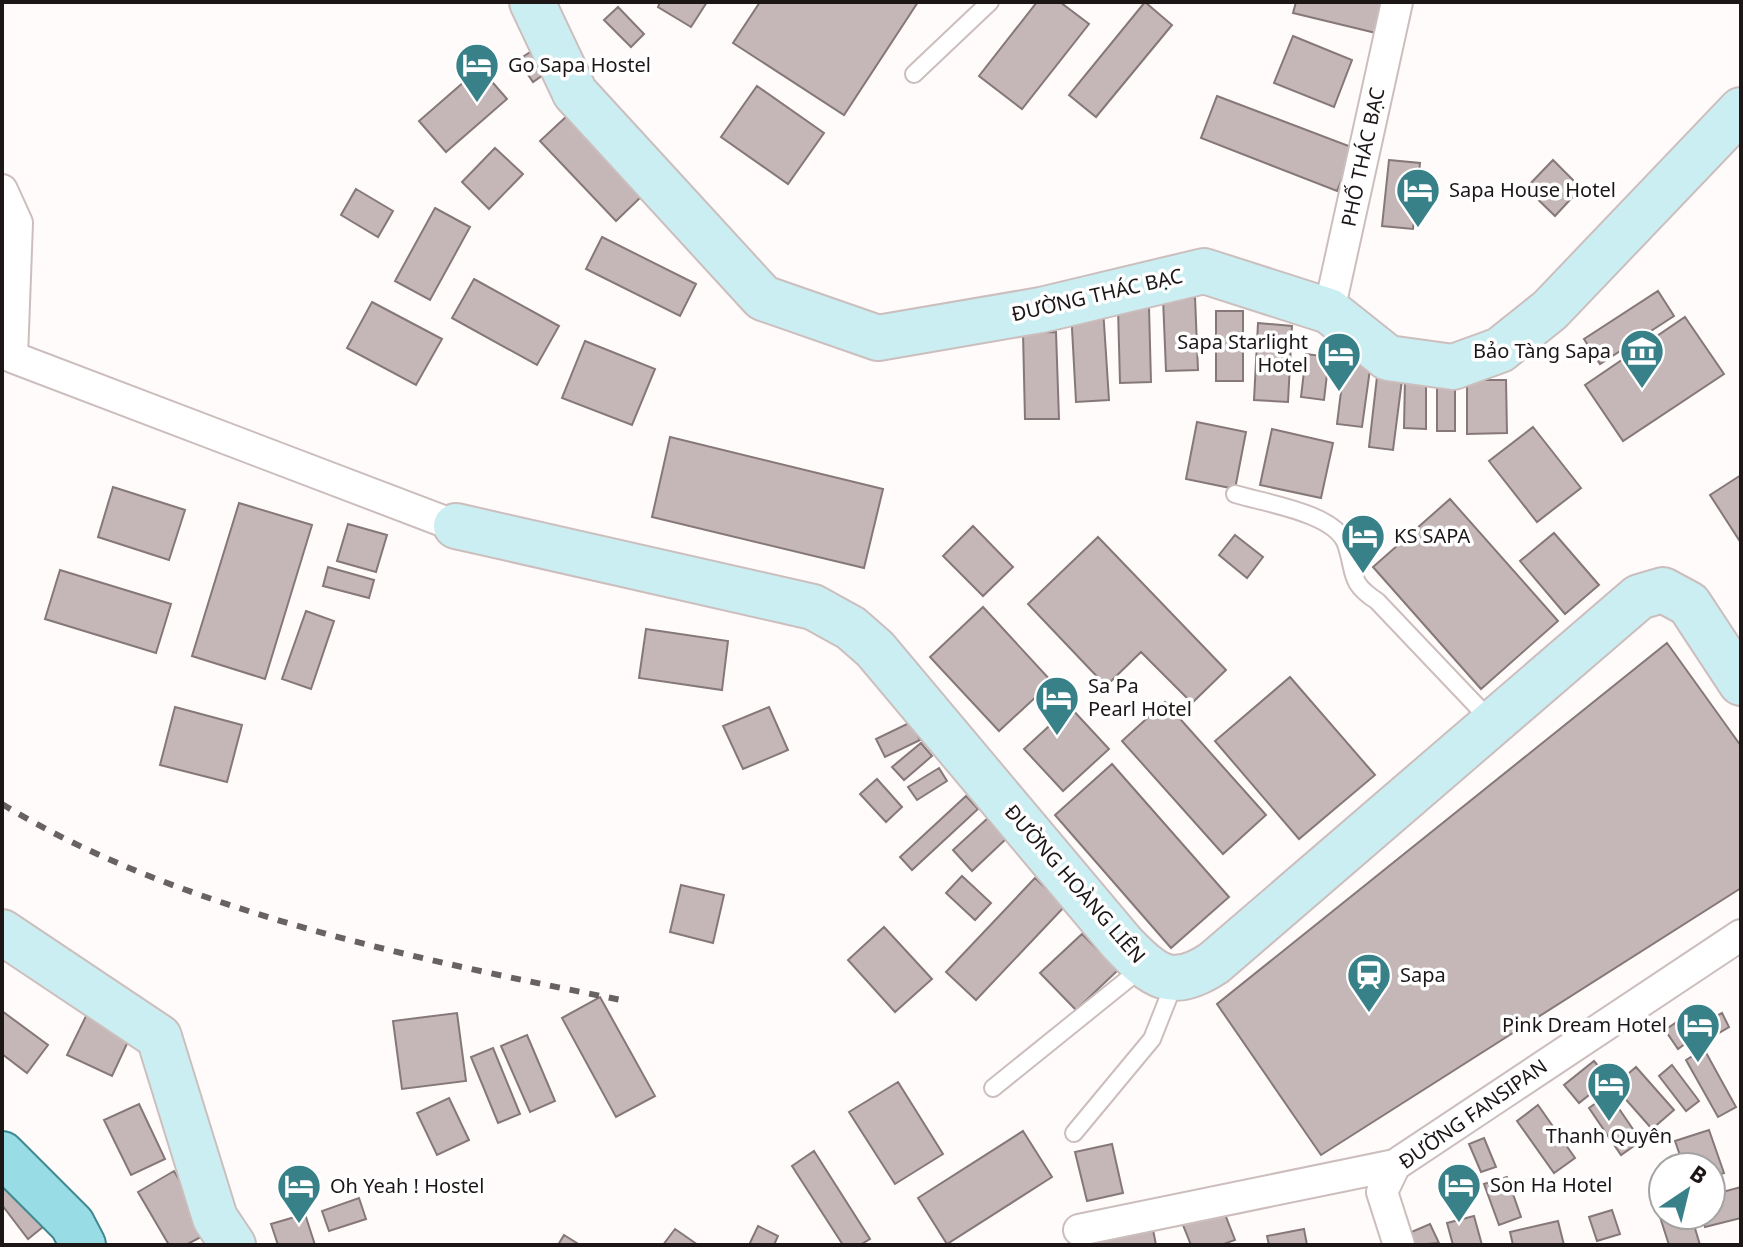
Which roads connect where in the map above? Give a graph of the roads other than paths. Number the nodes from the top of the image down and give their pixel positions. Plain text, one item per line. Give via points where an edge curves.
1 (532, 2) edge
2 (990, 2) edge
3 (1397, 2) edge
4 (914, 74) dead end
5 (1741, 110) edge
6 (2, 190) edge
7 (1329, 311) junction
8 (7, 354) edge
9 (1235, 494) dead end
10 (456, 526) joint
11 (1741, 683) edge
12 (1493, 723) junction
13 (2, 932) edge
14 (1741, 935) edge
15 (1160, 973) junction
16 (993, 1088) dead end
17 (1074, 1133) dead end
18 (2, 1154) edge
19 (1395, 1165) junction
20 (1079, 1230) dead end
21 (83, 1245) edge
22 (233, 1245) edge
23 (1399, 1245) edge

1 - 7 street, ĐƯỜNG THÁC BẠC via 575,93 763,298 878,338 1041,310 1204,271
2 - 4 lane
3 - 7 street, PHỐ THÁC BẠC
5 - 7 street, ĐƯỜNG THÁC BẠC via 1550,310 1500,350 1453,367 1388,358
6 - 8 street via 17,223
8 - 10 street
9 - 12 lane via 1319,518 1338,531 1359,589 1377,601
10 - 15 street, ĐƯỜNG HOÀNG LIÊN via 813,607 851,628
11 - 12 street via 1689,604 1663,590 1639,597
12 - 15 street via 1214,963 1194,977
13 - 22 street via 159,1037 215,1218
14 - 19 street, ĐƯỜNG FANSIPAN
15 - 16 lane
15 - 17 lane via 1152,1039
18 - 21 main road via 72,1224
19 - 20 street
19 - 23 street, ĐƯỜNG FANSIPAN via 1382,1192

